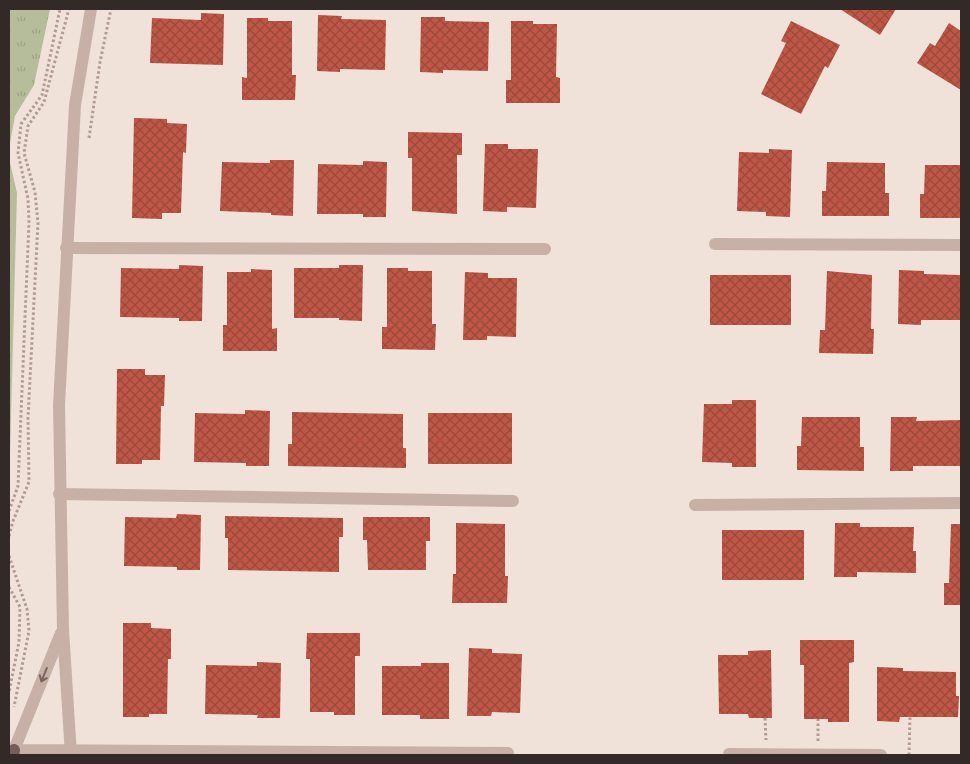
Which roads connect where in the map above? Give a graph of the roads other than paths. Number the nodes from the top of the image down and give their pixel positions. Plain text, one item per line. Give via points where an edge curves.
1 (91, 9) edge
2 (715, 244) dead end
3 (961, 246) edge
4 (66, 248) junction
5 (545, 249) dead end
6 (59, 494) junction
7 (513, 501) dead end
8 (961, 503) edge
9 (695, 505) dead end
10 (63, 630) junction
11 (71, 752) edge
12 (13, 753) edge
13 (508, 753) dead end
14 (729, 754) dead end
15 (818, 754) edge
16 (881, 755) edge

1 - 4 street via 75,105
2 - 3 street
4 - 5 street
4 - 6 street via 59,405
6 - 7 street
6 - 10 street
8 - 9 street
10 - 11 street
10 -> 12 street
11 - 12 street
11 - 13 street
14 - 15 street
15 - 16 street

